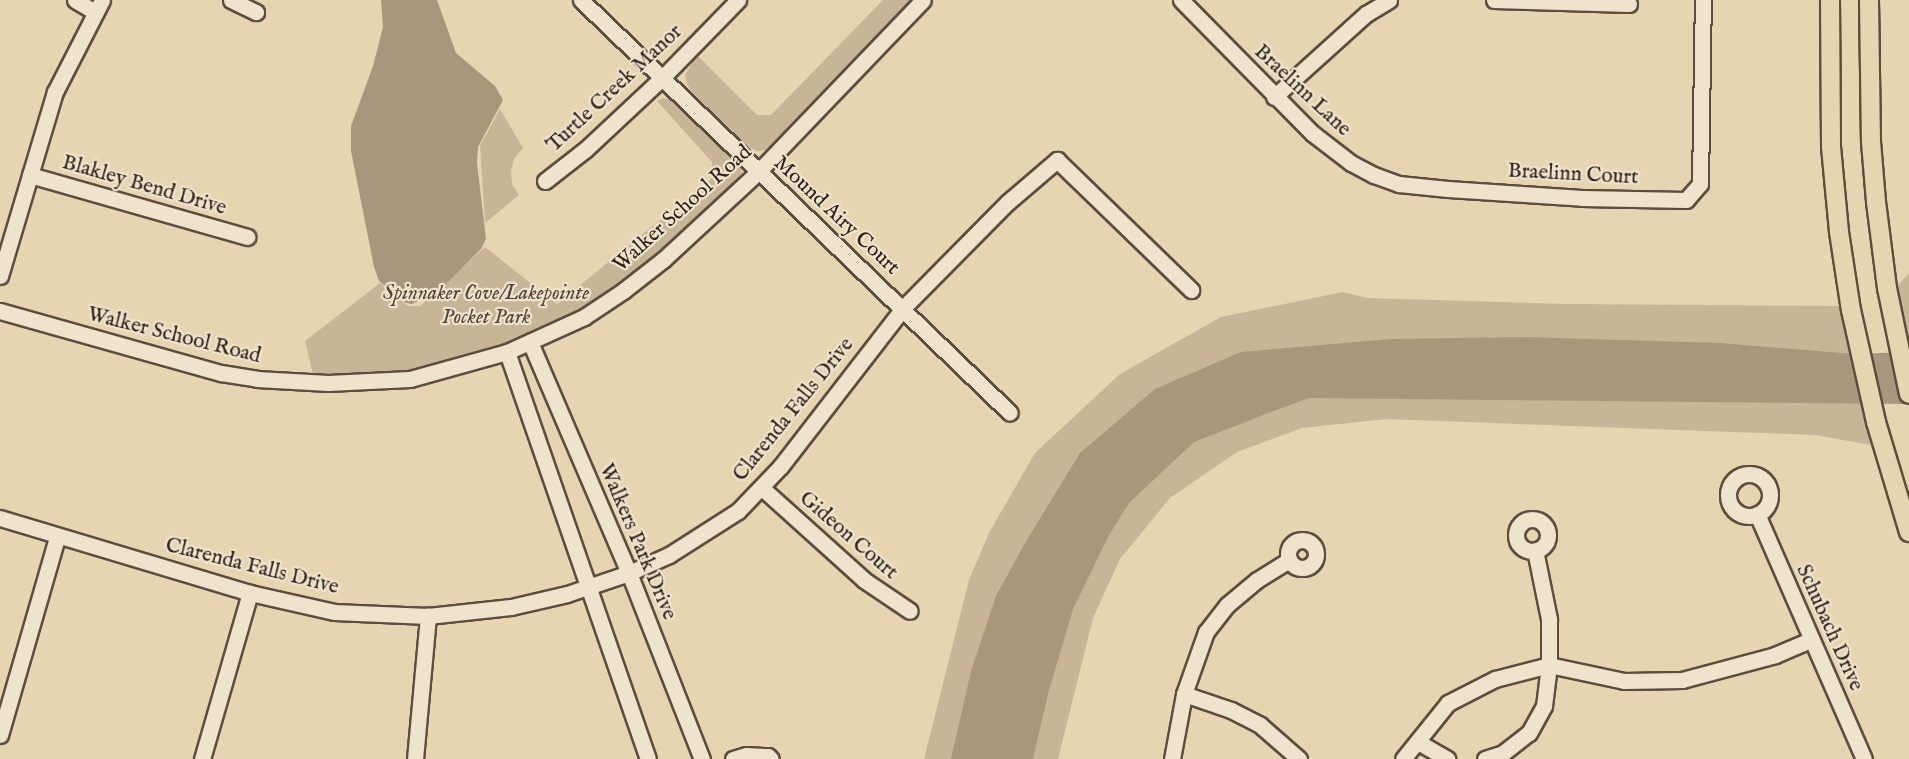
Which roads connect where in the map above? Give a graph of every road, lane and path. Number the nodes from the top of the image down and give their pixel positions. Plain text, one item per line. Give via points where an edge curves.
1 (75, 0) edge
2 (231, 0) edge
3 (582, 0) edge
4 (738, 0) edge
5 (923, 0) edge
6 (1181, 0) edge
7 (1389, 0) edge
8 (1494, 0) edge
9 (1702, 0) edge
10 (1830, 0) edge
11 (1869, 0) edge
12 (1629, 4) dead end
13 (98, 6) edge
14 (256, 12) dead end
15 (662, 78) junction
16 (1274, 97) junction
17 (758, 171) junction
18 (30, 175) junction
19 (545, 181) dead end
20 (1448, 189) joint
21 (247, 237) dead end
22 (0, 276) edge
23 (1191, 290) dead end
24 (903, 308) junction
25 (0, 311) edge
26 (530, 342) junction
27 (507, 352) junction
28 (1909, 394) edge
29 (1010, 413) dead end
30 (762, 488) junction
31 (1756, 514) dead end
32 (0, 518) edge
33 (1909, 532) edge
34 (57, 537) junction
35 (1535, 550) dead end
36 (1289, 560) dead end
37 (629, 573) junction
38 (588, 587) junction
39 (250, 592) junction
40 (910, 612) dead end
41 (428, 616) junction
42 (1810, 640) junction
43 (1549, 665) junction
44 (1184, 694) junction
45 (0, 735) edge
46 (1418, 742) junction
47 (202, 759) edge
48 (415, 759) edge
49 (648, 759) edge
50 (702, 759) edge
51 (733, 759) edge
52 (771, 759) edge
53 (1172, 759) edge
54 (1299, 759) edge
55 (1403, 759) edge
56 (1448, 759) edge
57 (1485, 759) edge
58 (1864, 759) edge

1 - 13 street
2 - 14 street
3 - 15 street, Mound Airy Court
4 - 15 street, Turtle Creek Manor
5 - 17 street, Walker School Road
6 - 16 street, Braelinn Lane
7 - 16 street via 1366,14
8 - 12 street
9 - 20 street, Braelinn Court via 1700,184 1686,200
10 - 33 main road via 1831,147 1839,232 1876,422
11 - 28 main road via 1876,202 1896,337
13 - 18 street via 55,92
15 - 17 street, Mound Airy Court
15 - 19 street, Turtle Creek Manor via 586,149
16 - 20 street, Braelinn Lane via 1330,149 1358,167 1399,184
17 - 24 street, Mound Airy Court
17 - 26 street, Walker School Road via 664,259 623,291 584,317
18 - 21 street, Blakley Bend Drive
18 - 22 street
23 - 24 street, Clarenda Falls Drive via 1057,160 1008,202
24 - 29 street, Mound Airy Court
24 - 30 street, Clarenda Falls Drive
25 - 27 street, Walker School Road via 221,374 257,379 338,383 410,379
26 - 27 street, Walker School Road
26 - 37 street, Walkers Park Drive
27 - 38 street
30 - 37 street, Clarenda Falls Drive via 716,526 669,555
30 - 40 street, Gideon Court via 864,580
31 - 42 street, Schubach Drive
32 - 34 street, Clarenda Falls Drive
34 - 39 street, Clarenda Falls Drive
34 - 45 street
35 - 43 street via 1549,619
36 - 44 street via 1227,605 1206,632
37 - 38 street, Clarenda Falls Drive
37 - 50 street, Walkers Park Drive
38 - 41 street, Clarenda Falls Drive via 511,607
38 - 49 street
39 - 41 street, Clarenda Falls Drive via 334,612
39 - 47 street
41 - 48 street
42 - 43 street via 1775,655 1683,680 1624,681
42 - 58 street, Schubach Drive
43 - 46 street via 1495,679 1448,703
43 - 57 street via 1544,705 1529,733 1503,753
44 - 53 street
44 - 54 street via 1260,725
46 - 55 street
46 - 56 street
51 - 52 street via 746,755

